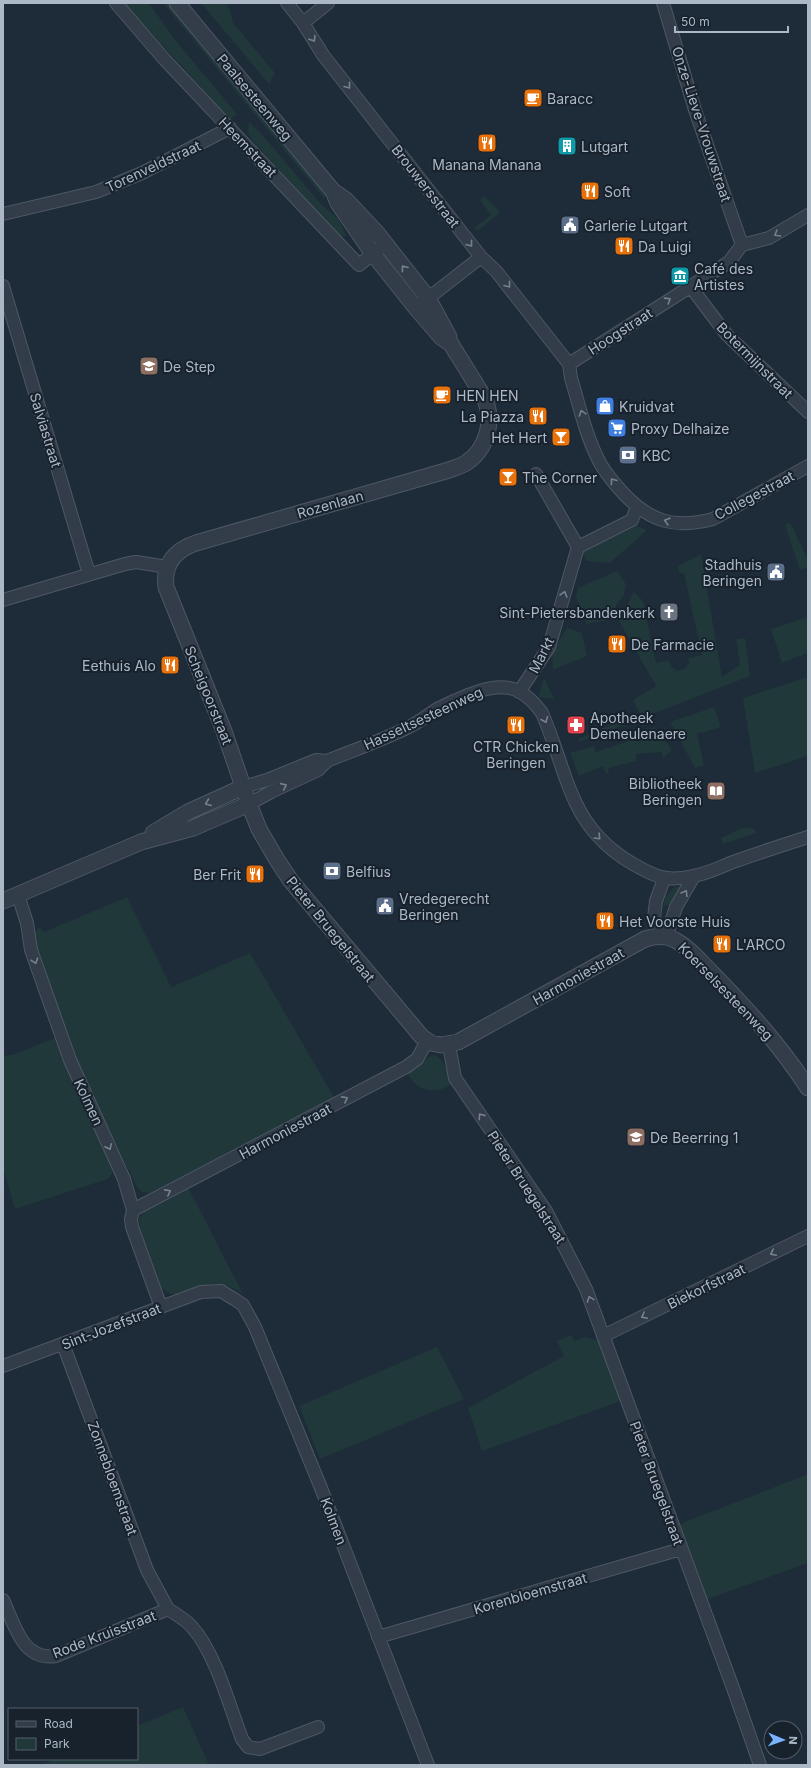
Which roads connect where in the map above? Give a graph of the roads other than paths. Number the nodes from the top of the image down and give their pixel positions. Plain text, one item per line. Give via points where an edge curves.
1 (116, 3) edge
2 (177, 3) edge
3 (287, 3) edge
4 (328, 3) edge
5 (663, 3) edge
6 (303, 23) junction
7 (230, 128) junction
8 (333, 191) junction
9 (3, 214) edge
10 (808, 215) edge
11 (385, 244) junction
12 (742, 245) junction
13 (373, 254) junction
14 (481, 258) junction
15 (3, 286) edge
16 (690, 286) junction
17 (428, 298) junction
18 (416, 308) junction
19 (451, 344) junction
20 (569, 364) junction
21 (808, 412) edge
22 (487, 434) joint
23 (808, 466) edge
24 (536, 474) dead end
25 (638, 507) junction
26 (578, 547) junction
27 (167, 567) junction
28 (89, 574) junction
29 (3, 600) edge
30 (519, 692) junction
31 (328, 761) junction
32 (243, 787) junction
33 (249, 804) junction
34 (808, 837) edge
35 (141, 842) junction
36 (694, 876) junction
37 (664, 879) junction
38 (18, 895) junction
39 (3, 901) edge
40 (666, 937) junction
41 (427, 1041) junction
42 (449, 1044) junction
43 (808, 1088) edge
44 (133, 1210) junction
45 (808, 1236) edge
46 (220, 1291) joint
47 (160, 1307) junction
48 (603, 1336) junction
49 (63, 1344) junction
50 (3, 1366) edge
51 (682, 1549) junction
52 (3, 1600) edge
53 (168, 1609) junction
54 (378, 1637) junction
55 (318, 1727) dead end
56 (428, 1765) edge
57 (760, 1765) edge

1 - 7 street, Heemstraat
2 - 8 street, Paalsesteenweg
3 - 6 street, Brouwersstraat
4 - 6 street
5 - 12 street, Onze-Lieve-Vrouwstraat via 695,110
6 -> 14 street, Brouwersstraat via 323,55
7 - 9 street, Torenveldstraat via 142,173 96,192
7 - 13 street, Heemstraat via 359,265
8 - 11 street, Paalsesteenweg via 346,200
8 - 13 street, Paalsesteenweg via 338,203
10 -> 12 street via 769,238
11 - 13 street, Heemstraat
17 -> 11 street, Paalsesteenweg
12 - 16 street, Hoogstraat via 729,262
13 - 18 street, Paalsesteenweg
14 - 17 street
14 -> 20 street, Brouwersstraat via 496,271
15 - 28 street, Salviastraat
20 -> 16 street, Hoogstraat
16 - 21 street, Botermijnstraat via 727,335
17 - 18 street
17 - 19 street, Paalsesteenweg via 448,333
18 - 19 street, Paalsesteenweg via 441,337
19 - 22 street, Paalsesteenweg via 485,399 490,416
25 -> 20 street via 615,485 599,461 571,378
22 - 27 street, Rozenlaan via 479,451 464,464 187,546 172,557
23 -> 25 street, Collegestraat via 713,519 670,523
24 - 26 street
25 - 26 street via 632,520
30 -> 26 street, Markt via 549,647
27 - 28 street via 136,562
27 - 32 street, Scheigoorstraat via 166,587
28 - 29 street
30 - 31 street, Hasseltsesteenweg via 503,687 484,688 439,708 410,727
30 -> 37 street via 536,704 542,713 572,796 593,832 620,856 650,874
31 - 32 street, Hasseltsesteenweg via 316,760
33 -> 31 street, Hasseltsesteenweg via 318,770
32 - 33 street, Pieter Bruegelstraat
32 -> 35 street, Hasseltsesteenweg via 188,812
33 - 35 street, Hasseltsesteenweg via 193,828
33 - 41 street, Pieter Bruegelstraat via 259,829 291,881 399,1012
34 - 36 street
35 - 38 street, Hasseltsesteenweg
36 - 37 street
40 -> 36 street via 676,907
37 - 40 street, Koerselsesteenweg via 656,901 654,918
38 - 39 street, Hasseltsesteenweg
38 -> 44 street, Kolmen via 27,923 31,950 70,1060 124,1179
40 - 42 street, Harmoniestraat via 645,939 458,1042
40 - 43 street, Koerselsesteenweg via 674,939 688,949 746,1008 772,1037
41 - 42 street via 436,1045
44 -> 41 street, Harmoniestraat via 406,1067 417,1058
48 -> 42 street, Pieter Bruegelstraat via 586,1288 546,1211 455,1078
44 - 47 street, Kolmen via 132,1227
45 -> 48 street, Biekorfstraat
46 - 47 street, Sint-Jozefstraat via 201,1292
46 - 54 street, Kolmen via 243,1305 255,1327
47 - 49 street, Sint-Jozefstraat
48 - 51 street, Pieter Bruegelstraat
49 - 50 street, Sint-Jozefstraat
49 - 53 street, Zonnebloemstraat via 147,1570
51 - 54 street, Korenbloemstraat
51 - 57 street, Pieter Bruegelstraat
52 - 53 street, Rode Kruisstraat via 25,1646 36,1655 42,1656 56,1656
53 - 55 street, Rode Kruisstraat via 183,1618 201,1638 214,1664 242,1739 248,1747 260,1749
54 - 56 street, Kolmen

